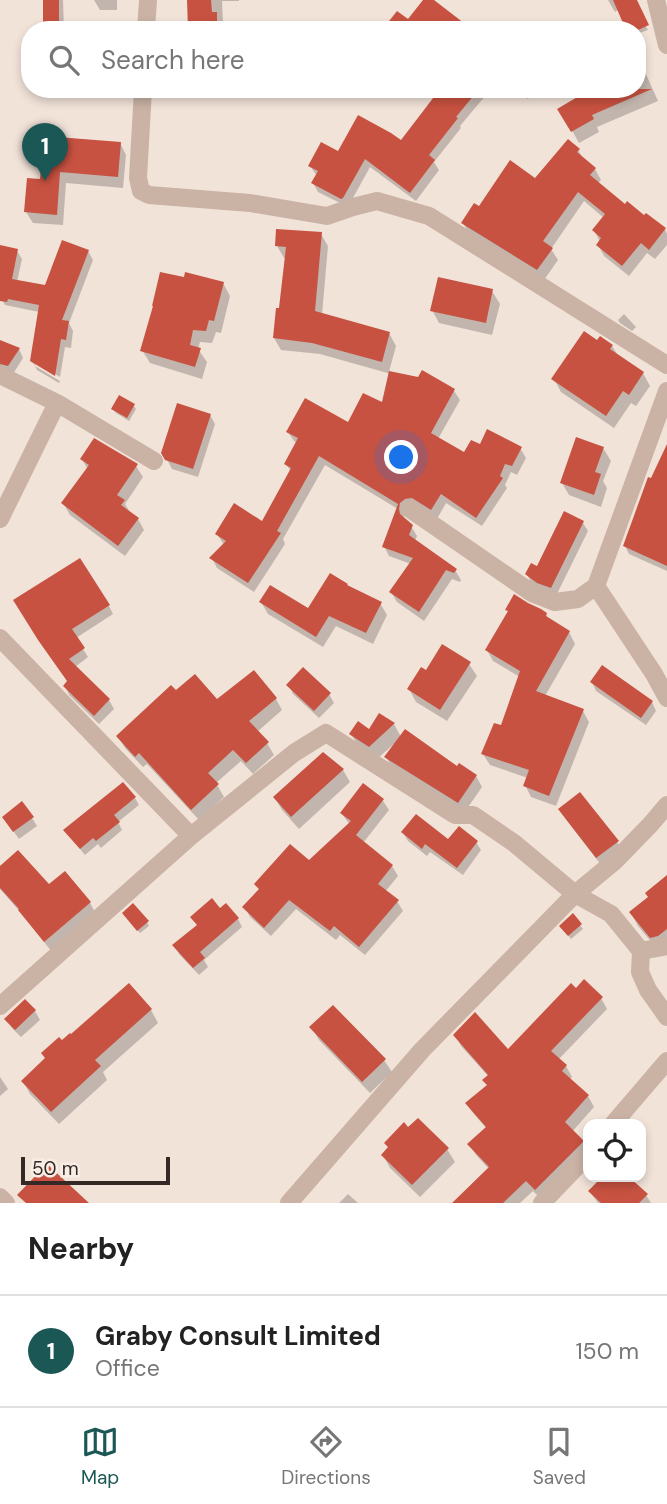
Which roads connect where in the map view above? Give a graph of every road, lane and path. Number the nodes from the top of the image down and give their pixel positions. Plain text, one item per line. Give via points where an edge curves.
1 (148, 0) edge
2 (656, 0) edge
3 (147, 21) edge
4 (667, 45) edge
5 (142, 98) edge
6 (667, 365) edge
7 (0, 375) edge
8 (667, 391) edge
9 (57, 403) junction
10 (154, 461) dead end
11 (410, 509) dead end
12 (0, 519) edge
13 (596, 586) junction
14 (0, 638) edge
15 (667, 698) edge
16 (667, 805) edge
17 (191, 836) junction
18 (575, 894) junction
19 (667, 946) edge
20 (641, 951) junction
21 (0, 1006) edge
22 (667, 1017) edge
23 (667, 1061) edge
24 (617, 1119) edge
25 (583, 1160) edge
26 (0, 1197) edge
27 (6, 1203) edge
28 (289, 1203) edge
29 (542, 1203) edge

1 - 3 street
2 - 4 street
5 - 6 street via 141,191 327,216 377,201 429,216
7 - 9 street
8 - 13 street
9 - 10 street
9 - 12 street
11 - 13 street via 532,593 555,602 578,599
13 - 15 street
14 - 17 street
16 - 18 street via 615,861
17 - 18 street via 294,753 326,733 455,815 473,816
17 - 21 street
18 - 20 street via 611,914
18 - 28 street via 422,1049
19 - 20 street
20 - 22 street via 640,972
23 - 24 street
25 - 29 street
26 - 27 street

